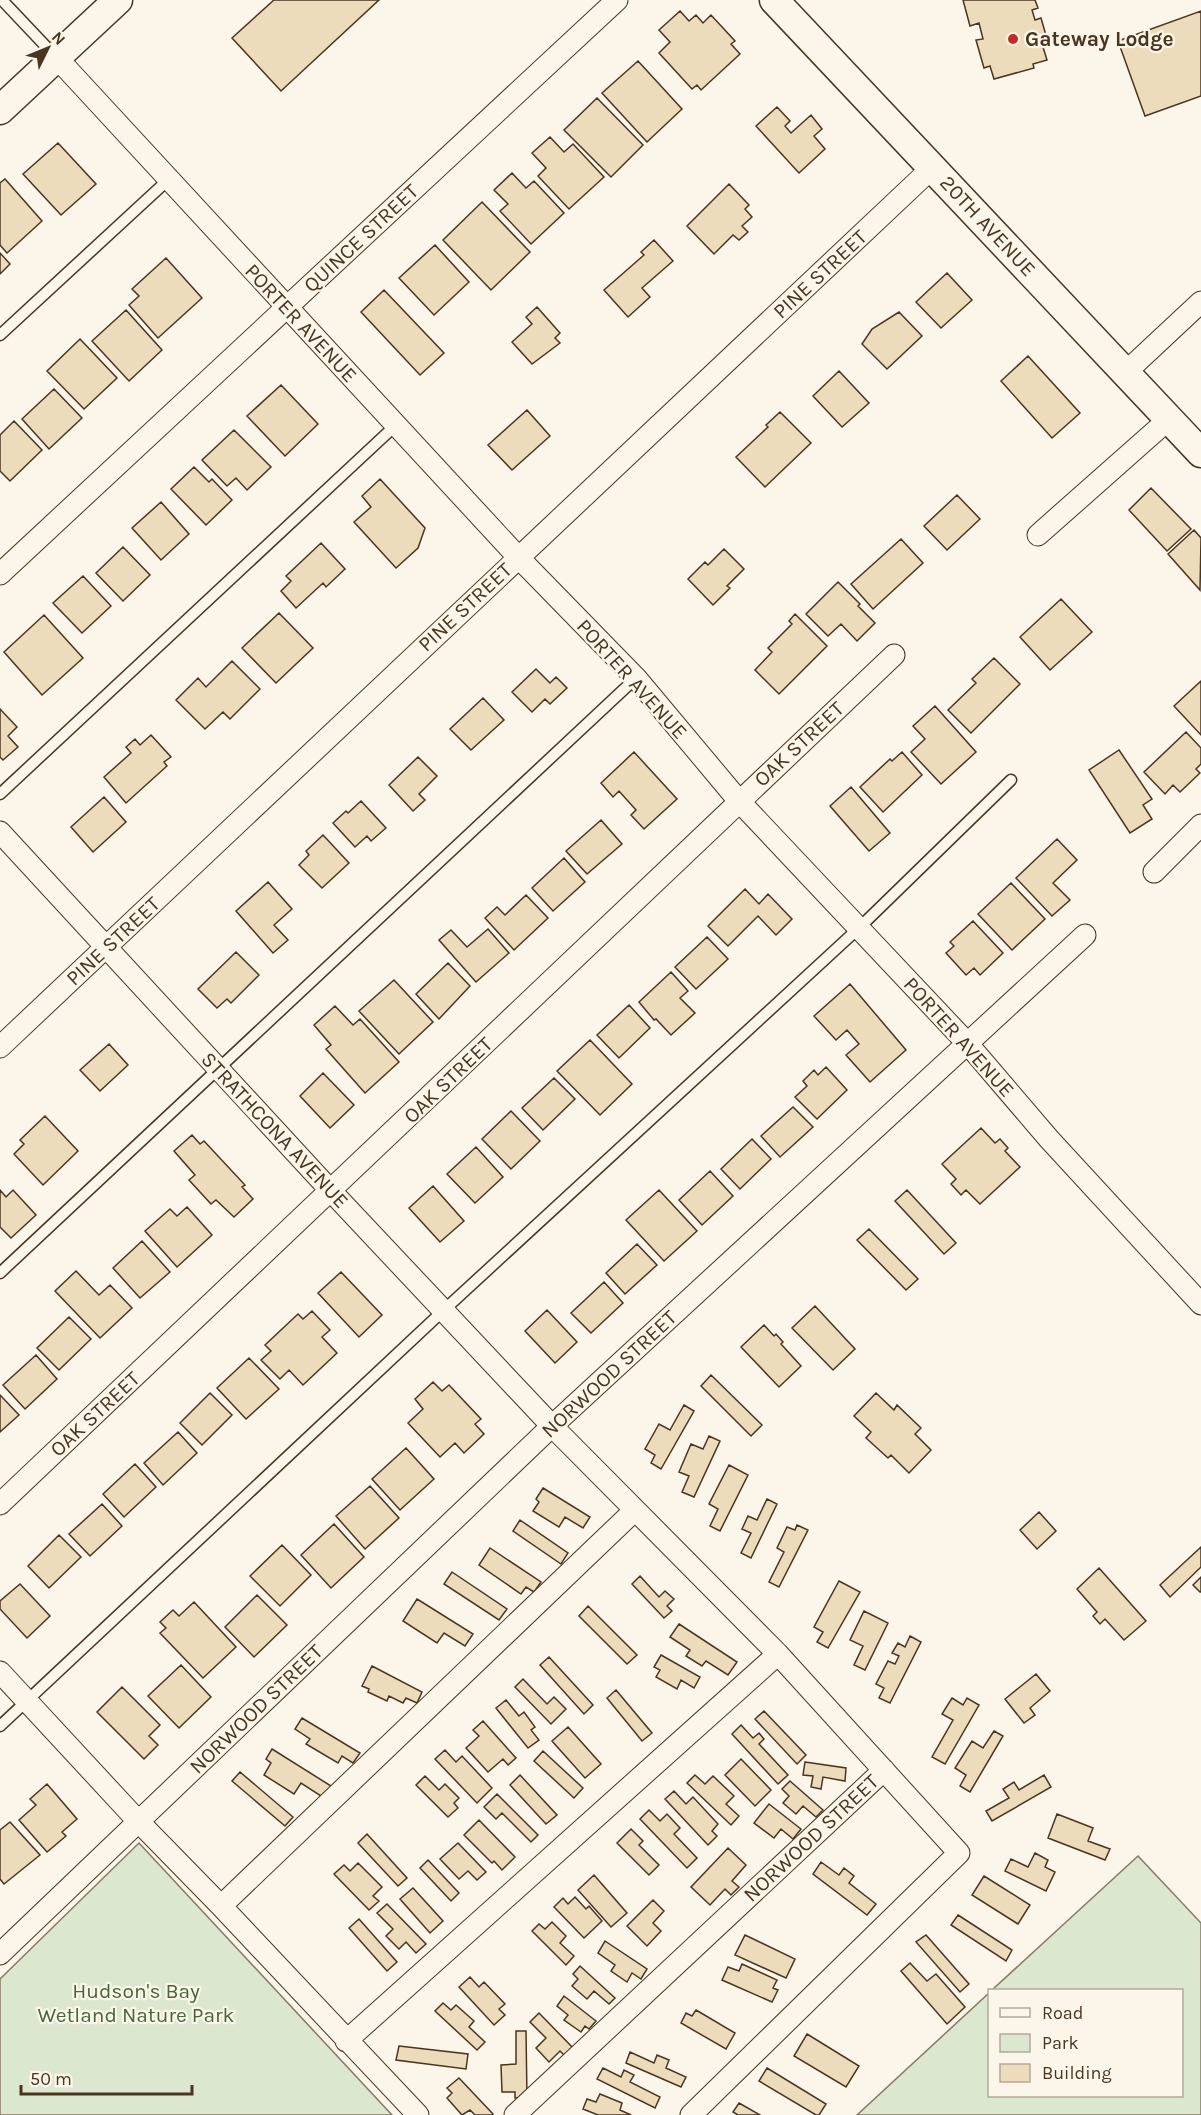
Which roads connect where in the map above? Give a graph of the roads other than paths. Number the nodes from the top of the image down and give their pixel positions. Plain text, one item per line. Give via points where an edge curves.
1 (2, 0) edge
2 (118, 0) edge
3 (617, 0) edge
4 (774, 0) edge
5 (57, 58) junction
6 (0, 110) edge
7 (933, 167) junction
8 (168, 180) junction
9 (1201, 302) edge
10 (286, 308) junction
11 (0, 335) edge
12 (1126, 372) junction
13 (1169, 419) junction
14 (397, 424) junction
15 (1201, 453) edge
16 (1038, 535) dead end
17 (518, 557) junction
18 (0, 574) edge
19 (894, 655) dead end
20 (636, 678) junction
21 (1011, 780) dead end
22 (0, 794) edge
23 (739, 801) junction
24 (1201, 825) edge
25 (0, 832) edge
26 (1154, 872) dead end
27 (860, 927) junction
28 (1085, 935) dead end
29 (106, 947) junction
30 (967, 1043) junction
31 (0, 1047) edge
32 (218, 1069) junction
33 (331, 1191) junction
34 (0, 1273) edge
35 (1201, 1304) edge
36 (444, 1310) junction
37 (552, 1426) junction
38 (0, 1504) edge
39 (635, 1510) junction
40 (778, 1654) junction
41 (0, 1672) edge
42 (27, 1701) junction
43 (0, 1726) edge
44 (884, 1770) junction
45 (138, 1821) junction
46 (221, 1906) junction
47 (0, 1954) edge
48 (346, 2041) junction
49 (418, 2115) edge
50 (514, 2115) edge
51 (691, 2115) edge

1 - 5 lane
2 - 5 street
3 - 10 street, QUINCE STREET
4 - 7 street, 20TH AVENUE
5 - 6 street
5 - 8 street, PORTER AVENUE
7 - 12 street, 20TH AVENUE
7 - 17 street, PINE STREET
8 - 10 street, PORTER AVENUE
8 - 11 lane
9 - 12 street
10 - 14 street, PORTER AVENUE
10 - 18 street, QUINCE STREET
12 - 13 street, 20TH AVENUE
13 - 15 street, 20TH AVENUE
13 - 16 street
14 - 17 street, PORTER AVENUE
14 - 22 lane
17 - 20 street, PORTER AVENUE
17 - 29 street, PINE STREET
19 - 23 street, OAK STREET
20 - 23 street, PORTER AVENUE
20 - 32 lane
21 - 27 lane
23 - 27 street, PORTER AVENUE
23 - 33 street, OAK STREET
24 - 26 street
25 - 29 street, STRATHCONA AVENUE
27 - 30 street, PORTER AVENUE
27 - 36 lane
28 - 30 street, NORWOOD STREET
29 - 31 street, PINE STREET
29 - 32 street, STRATHCONA AVENUE
30 - 35 street, PORTER AVENUE via 1049,1139
30 - 37 street, NORWOOD STREET
32 - 33 street, STRATHCONA AVENUE
32 - 34 lane
33 - 36 street, STRATHCONA AVENUE
33 - 38 street, OAK STREET
36 - 37 street, STRATHCONA AVENUE
36 - 42 lane
37 - 39 street, STRATHCONA AVENUE
37 - 45 street, NORWOOD STREET
39 - 40 street, STRATHCONA AVENUE
39 - 46 street
40 - 44 street, STRATHCONA AVENUE
40 - 48 street
41 - 42 street
42 - 43 lane
42 - 45 street
44 - 50 street, NORWOOD STREET
44 - 51 street, NORWOOD STREET via 959,1853
45 - 46 street
45 - 47 street, NORWOOD STREET
46 - 48 street
48 - 49 street

